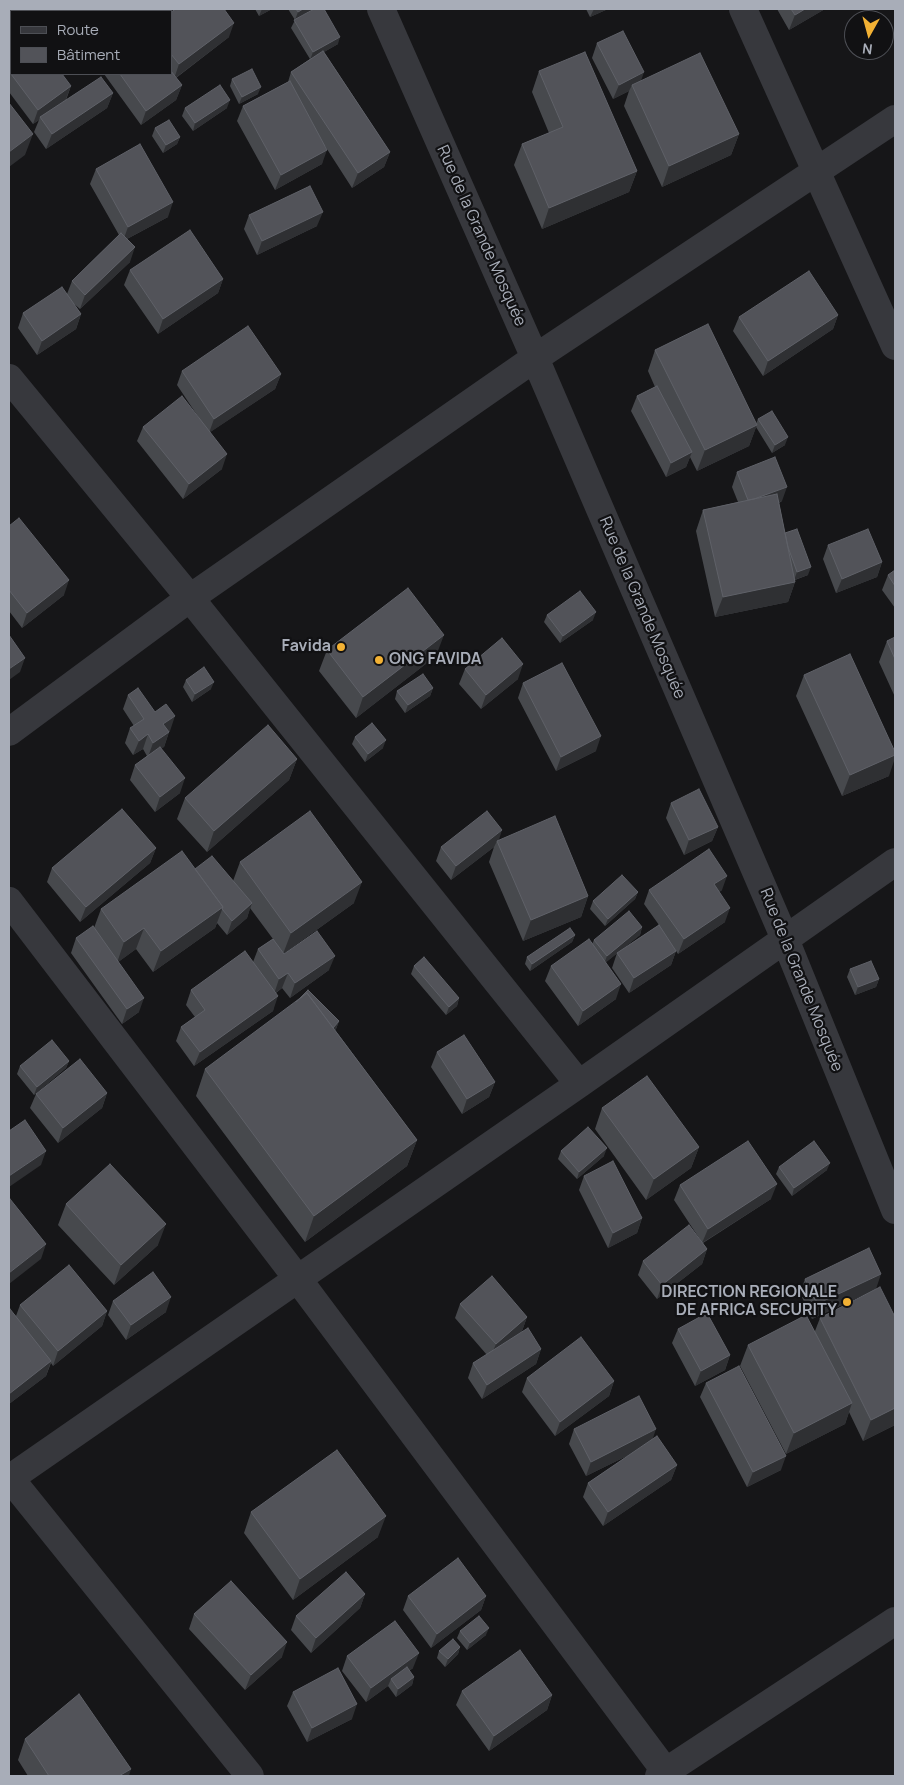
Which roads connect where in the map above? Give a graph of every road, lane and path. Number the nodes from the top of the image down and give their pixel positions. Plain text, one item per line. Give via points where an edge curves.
1 (381, 9) edge
2 (744, 9) edge
3 (895, 119) edge
4 (818, 172) junction
5 (895, 346) edge
6 (534, 358) junction
7 (9, 378) edge
8 (190, 598) junction
9 (9, 732) edge
10 (895, 862) edge
11 (9, 901) edge
12 (785, 939) junction
13 (579, 1084) junction
14 (895, 1210) edge
15 (296, 1278) junction
16 (9, 1478) edge
17 (895, 1621) edge
18 (665, 1775) edge
19 (250, 1776) edge

1 - 6 street, Rue de la Grande Mosquée
2 - 4 street
3 - 4 street
4 - 5 street
4 - 6 street
6 - 8 street
6 - 12 street, Rue de la Grande Mosquée
7 - 8 street
8 - 9 street
8 - 13 street
10 - 12 street
11 - 15 street
12 - 13 street
12 - 14 street, Rue de la Grande Mosquée
13 - 15 street
15 - 16 street
15 - 18 street
16 - 19 street
17 - 18 street

